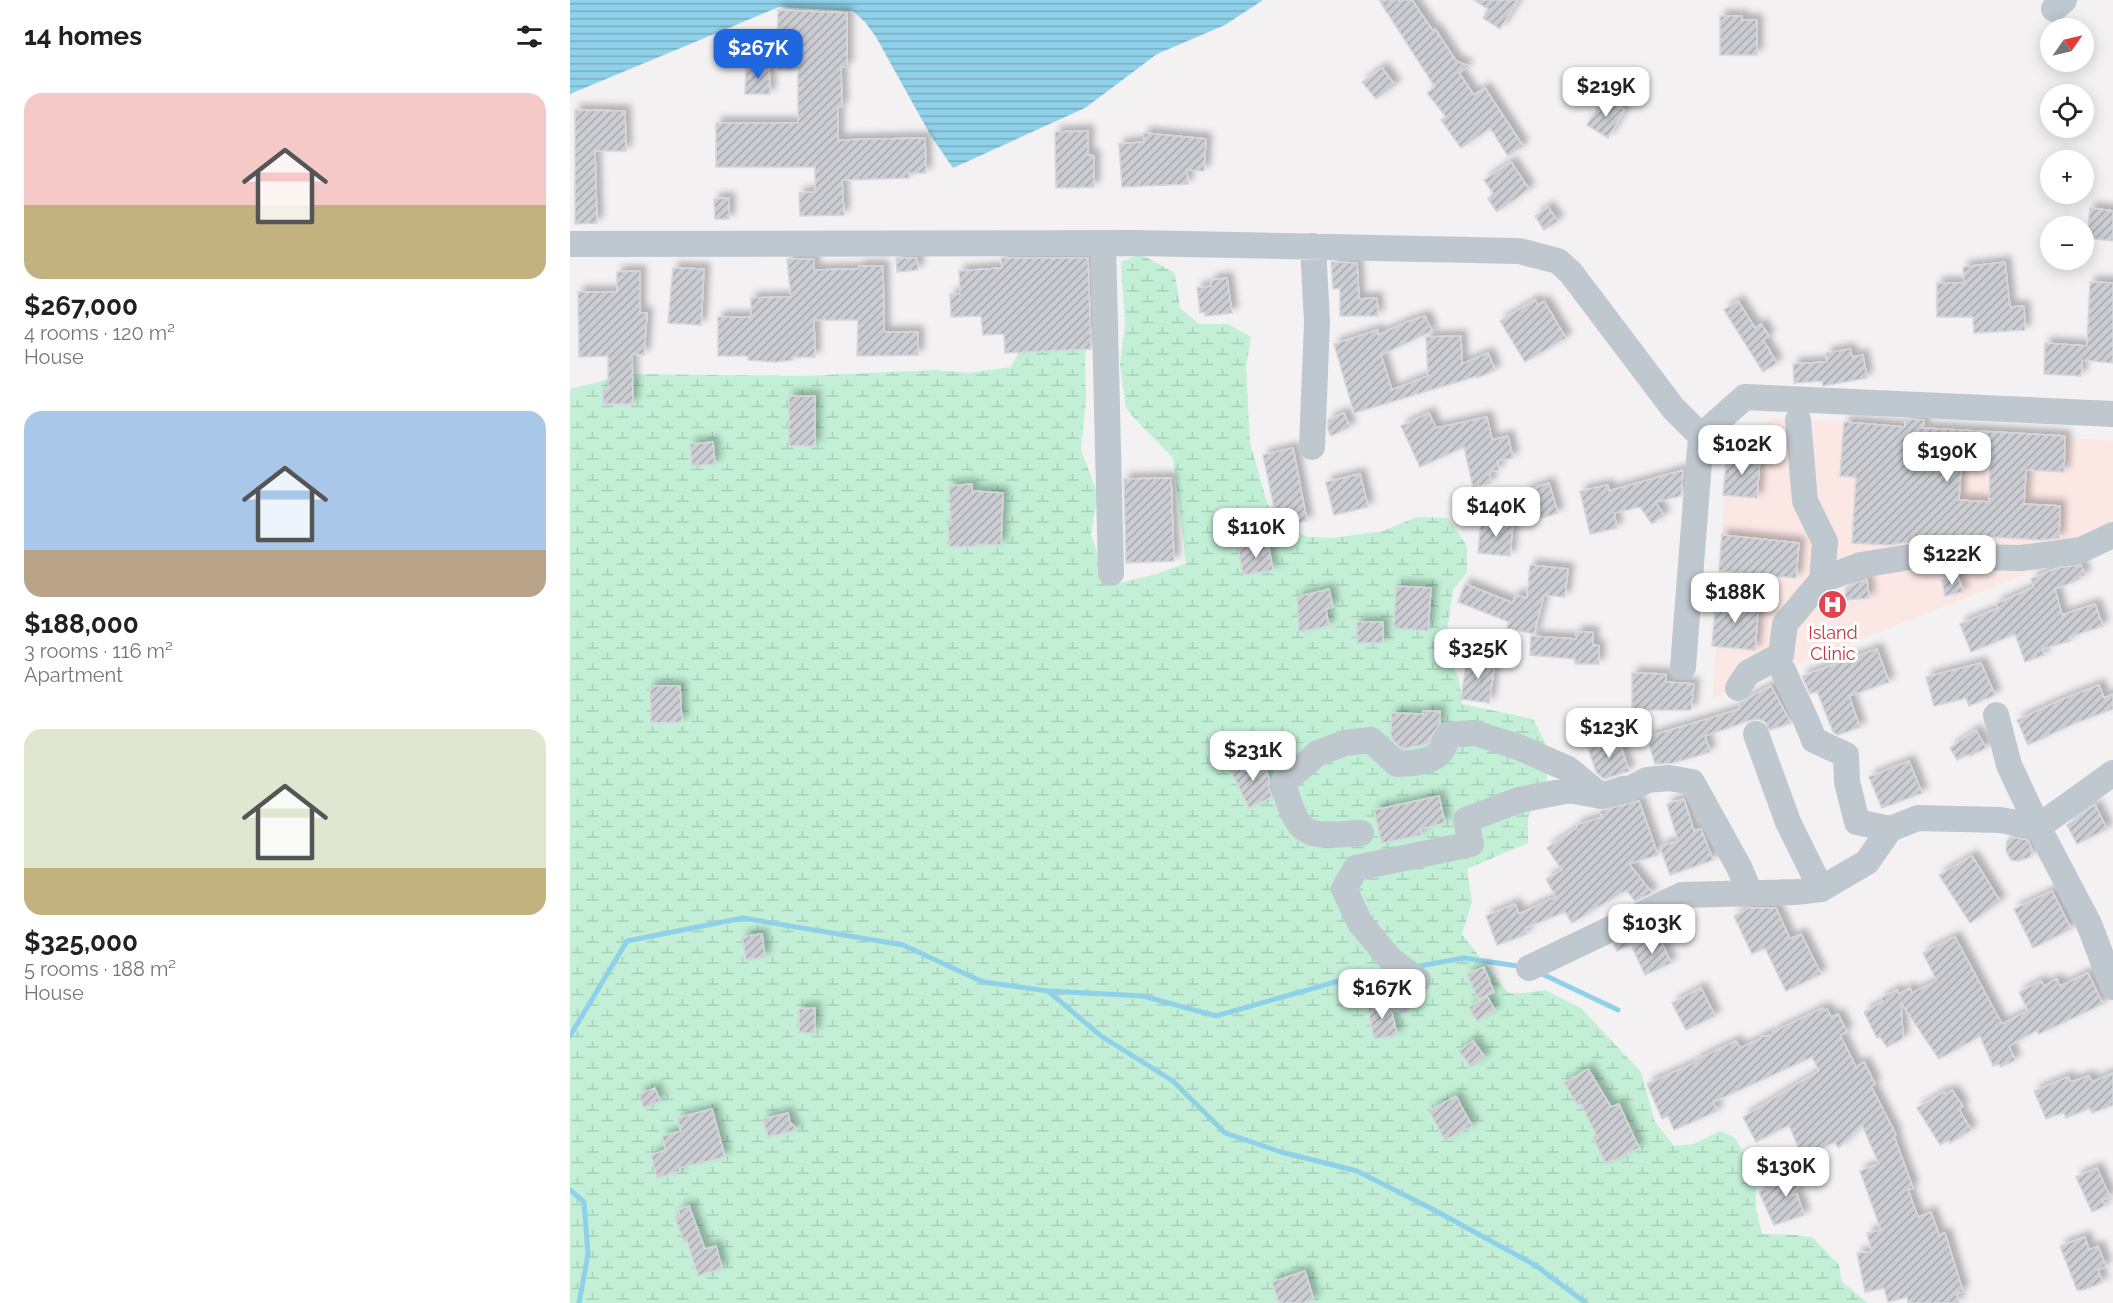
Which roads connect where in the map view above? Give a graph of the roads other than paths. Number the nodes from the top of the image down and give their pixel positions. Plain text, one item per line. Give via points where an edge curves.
1 (570, 244) edge
2 (1103, 244) junction
3 (1313, 246) junction
4 (2113, 414) edge
5 (1798, 420) dead end
6 (1701, 436) junction
7 (1312, 447) dead end
8 (2113, 535) edge
9 (1111, 573) dead end
10 (1822, 580) junction
11 (1683, 667) dead end
12 (1783, 670) dead end
13 (1738, 688) dead end
14 (1996, 715) dead end
15 (1756, 734) dead end
16 (2113, 773) edge
17 (1601, 796) junction
18 (2038, 827) junction
19 (1890, 829) junction
20 (1361, 833) dead end
21 (1821, 889) junction
22 (1750, 893) junction
23 (1528, 968) dead end
24 (2113, 987) edge
25 (1401, 1000) dead end

1 - 2 street
2 - 3 street
2 - 9 street
3 - 6 street via 1503,250 1557,261 1571,273 1673,408
3 - 7 street via 1317,322
4 - 6 street via 1745,397
5 - 10 street via 1805,501 1824,542
6 - 11 street
8 - 10 street via 2081,550 2020,558 1916,556 1861,565
10 - 13 street via 1785,624 1780,655 1748,673
12 - 19 street via 1814,740 1846,755 1847,782 1857,822
14 - 18 street via 2009,765
15 - 21 street via 1788,822
16 - 18 street
17 - 20 street via 1568,769 1475,733 1448,735 1442,750 1430,761 1397,764 1371,740 1345,743 1317,753 1283,783 1291,812 1306,831 1319,835
17 - 22 street via 1647,780 1692,782
17 - 25 street via 1570,790 1519,800 1466,820 1471,844 1356,867 1344,889 1360,923 1391,960 1418,980
18 - 19 street via 2000,820 1918,818
18 - 24 street via 2089,924
19 - 21 street via 1867,862
21 - 22 street
22 - 23 street via 1682,895

